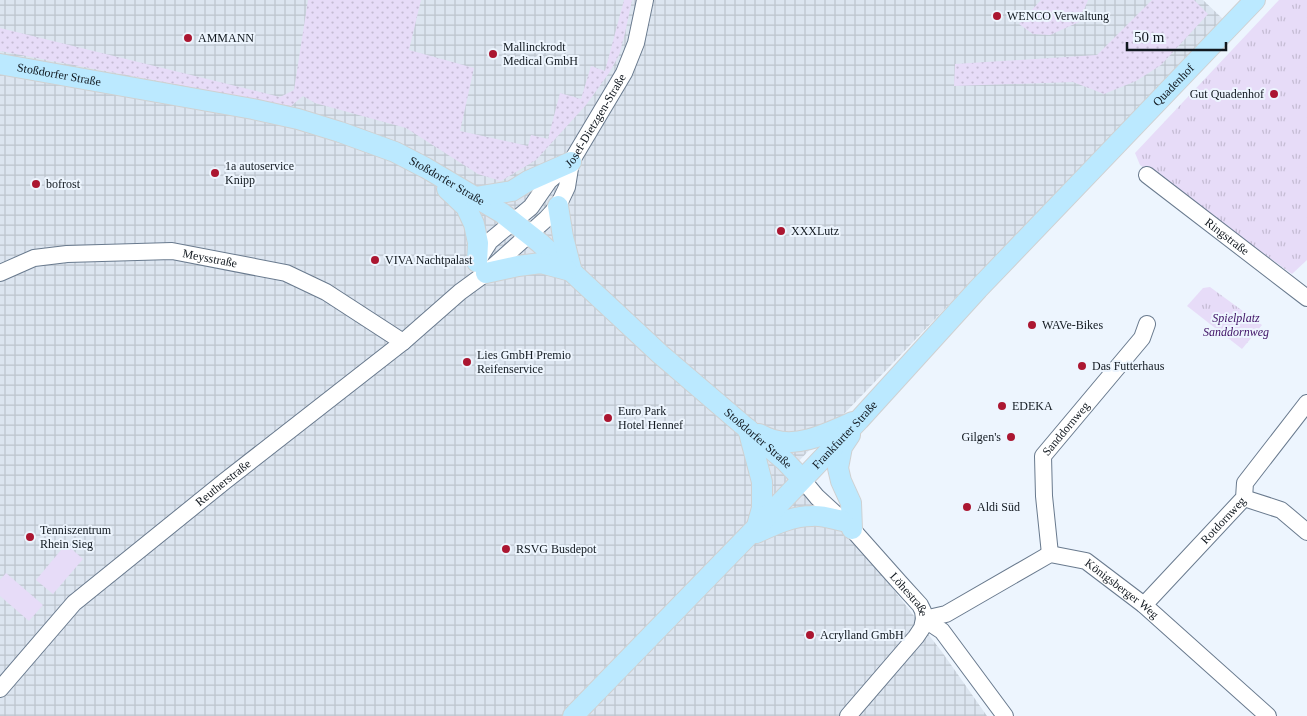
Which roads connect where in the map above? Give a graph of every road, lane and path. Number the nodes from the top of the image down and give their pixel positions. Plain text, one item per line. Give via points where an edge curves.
1 (645, 0) edge
2 (1255, 0) edge
3 (0, 64) edge
4 (1112, 149) joint
5 (572, 162) junction
6 (426, 168) junction
7 (1147, 175) dead end
8 (475, 196) junction
9 (558, 206) junction
10 (521, 228) junction
11 (481, 267) junction
12 (572, 272) junction
13 (0, 273) edge
14 (1307, 298) edge
15 (1147, 324) dead end
16 (403, 342) junction
17 (1307, 402) edge
18 (858, 420) junction
19 (748, 429) junction
20 (802, 479) junction
21 (1244, 498) junction
22 (847, 525) junction
23 (752, 532) junction
24 (1307, 532) edge
25 (1050, 554) junction
26 (1144, 605) junction
27 (924, 619) junction
28 (0, 689) edge
29 (573, 716) edge
30 (848, 716) edge
31 (1005, 716) edge
32 (1268, 716) edge

1 - 5 street, Josef-Dietzgen-Straße via 636,43 624,73
2 - 4 main road, Quadenhof
3 - 6 main road, Stoßdorfer Straße via 298,119 395,152
4 - 18 main road, Frankfurter Straße
5 - 8 main road via 512,191
5 - 9 street via 567,187
5 - 10 street, Josef-Dietzgen-Straße via 549,181
6 - 8 main road, Stoßdorfer Straße
6 - 11 main road via 466,207 474,224
7 - 14 street, Ringstraße
8 - 10 main road, Stoßdorfer Straße
9 - 10 street, Reutherstraße
9 - 12 main road
10 - 11 street, Reutherstraße
10 - 12 main road, Stoßdorfer Straße
11 - 12 main road via 542,263
11 - 16 street, Reutherstraße via 460,292
12 - 19 main road, Stoßdorfer Straße via 660,354
13 - 16 street, Meysstraße via 34,258 172,251 286,273 326,292
15 - 25 street, Sanddornweg via 1142,338 1043,456
16 - 28 street, Reutherstraße via 74,603
17 - 21 street, Rotdornweg via 1245,483
18 - 19 main road via 805,440 788,442
18 - 20 main road, Frankfurter Straße
18 - 22 main road via 842,447 838,468 851,504
19 - 20 main road, Stoßdorfer Straße
19 - 23 main road via 762,482 762,508
20 - 22 street, Löhestraße
20 - 23 main road, Frankfurter Straße
21 - 24 street via 1281,510
21 - 26 street, Rotdornweg
22 - 23 main road via 814,515 796,517
22 - 27 street, Löhestraße via 920,605
23 - 29 main road, Frankfurter Straße
25 - 26 street, Königsberger Weg via 1086,561
25 - 27 street via 946,614
26 - 32 street, Königsberger Weg
27 - 30 street via 916,637
27 - 31 street, Löhestraße via 942,631

